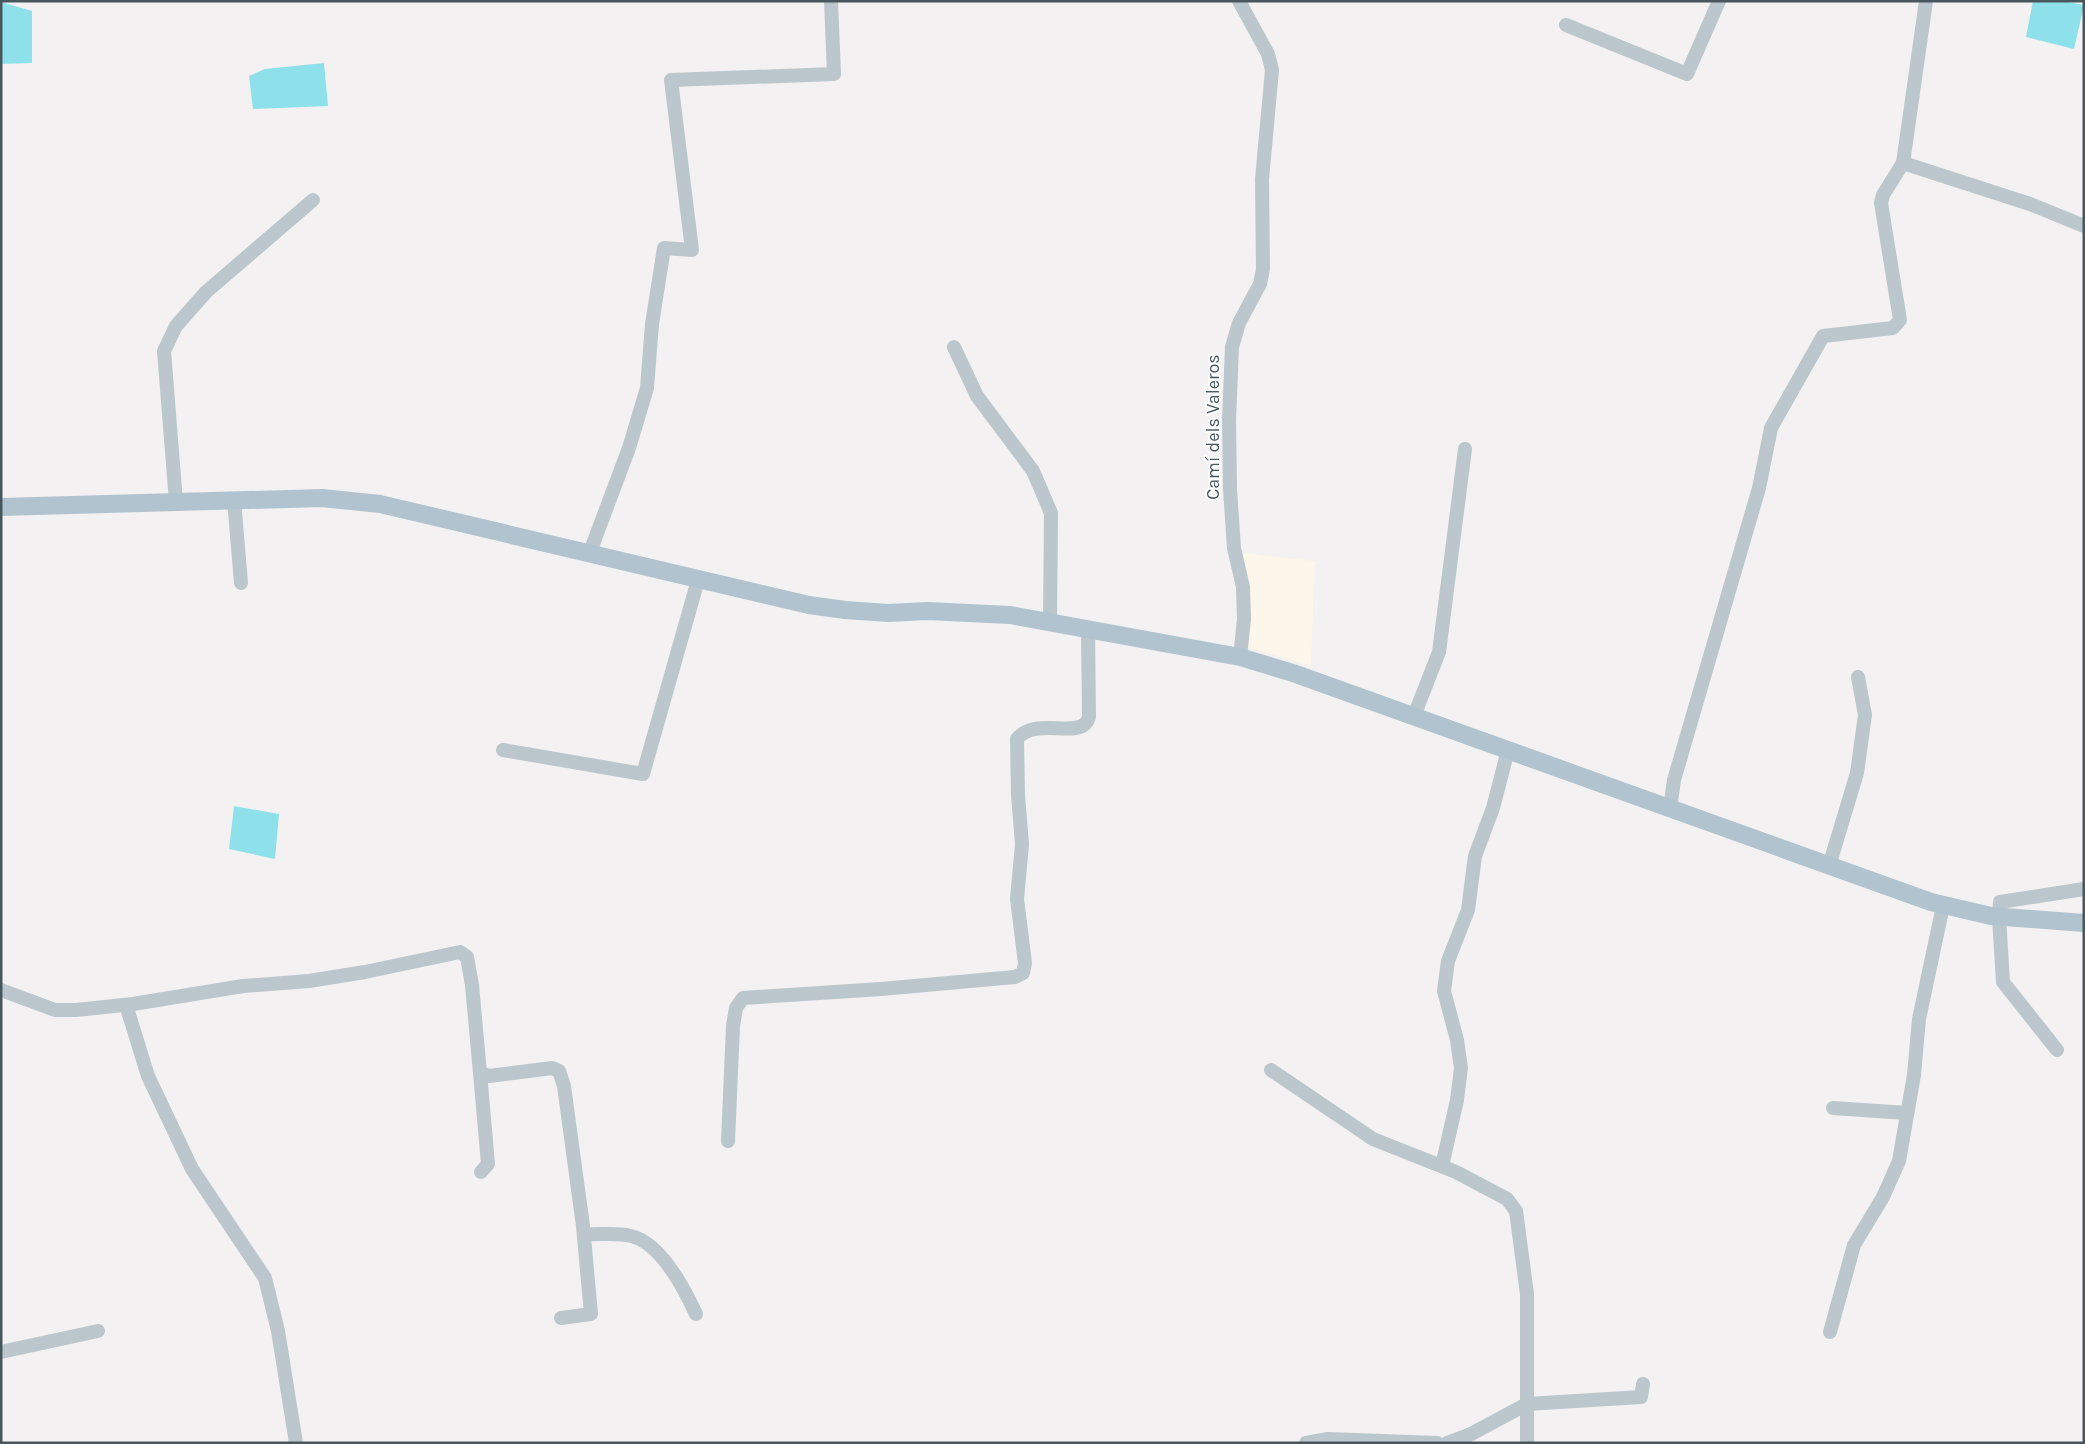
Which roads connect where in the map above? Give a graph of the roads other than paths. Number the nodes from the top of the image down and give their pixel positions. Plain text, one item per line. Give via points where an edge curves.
1 (831, 1) edge
2 (1239, 1) edge
3 (1719, 1) edge
4 (1926, 1) edge
5 (1566, 25) dead end
6 (1903, 163) junction
7 (313, 200) dead end
8 (2084, 226) edge
9 (954, 347) dead end
10 (1465, 449) dead end
11 (234, 500) junction
12 (176, 502) junction
13 (1, 507) edge
14 (590, 552) junction
15 (698, 580) junction
16 (241, 583) dead end
17 (1050, 622) junction
18 (1088, 629) junction
19 (1240, 657) junction
20 (1858, 677) dead end
21 (1414, 716) junction
22 (503, 750) dead end
23 (1508, 750) junction
24 (1670, 810) junction
25 (1829, 866) junction
26 (2084, 889) edge
27 (1943, 906) junction
28 (1999, 917) junction
29 (2084, 923) edge
30 (1, 990) edge
31 (126, 1005) junction
32 (2057, 1050) dead end
33 (1271, 1070) dead end
34 (480, 1073) junction
35 (1833, 1108) dead end
36 (1908, 1113) junction
37 (728, 1140) dead end
38 (1442, 1166) junction
39 (481, 1172) dead end
40 (584, 1234) junction
41 (696, 1314) dead end
42 (561, 1318) dead end
43 (98, 1331) dead end
44 (1830, 1332) dead end
45 (1, 1352) edge
46 (1643, 1384) dead end
47 (1526, 1404) junction
48 (296, 1443) edge
49 (1306, 1443) edge
50 (1437, 1443) edge
51 (1447, 1443) edge
52 (1526, 1443) edge

1 - 14 street via 834,74 672,80 692,250 664,248 652,324 647,388 629,448
2 - 19 street, Camí dels Valeros via 1268,54 1272,70 1262,179 1263,270 1232,347 1230,489 1234,548 1243,588
3 - 5 street via 1687,74
4 - 6 street
6 - 8 street via 2030,204
6 - 24 street via 1880,203 1900,320 1893,328 1823,336 1771,428 1758,488 1674,780
7 - 12 street via 206,292 176,326 164,351
9 - 17 street via 977,396 1033,471 1051,513
10 - 21 street via 1439,652
11 - 12 main road
11 - 14 main road via 322,498 362,501
11 - 16 street
12 - 13 main road
14 - 15 main road
15 - 17 main road via 845,610 972,612
15 - 22 street via 643,774
17 - 18 main road
18 - 19 main road
18 - 37 street via 1089,717 1085,724 1033,729 1023,732 1017,739 1022,844 1017,899 1025,963 1023,973 1015,977 881,990 743,998 736,1008 734,1026
19 - 21 main road
20 - 25 street via 1865,715 1857,773
21 - 23 main road
23 - 24 main road
23 - 38 street via 1493,808 1475,856 1468,910 1448,962 1444,991 1461,1068
24 - 25 main road
25 - 27 main road
26 - 28 street via 2000,902
27 - 28 main road
27 - 36 street via 1919,1020
28 - 29 main road
28 - 32 street via 2003,982
30 - 31 street via 55,1010
31 - 34 street via 243,986 310,981 460,952 467,957 472,985
31 - 48 street via 148,1076 192,1169 265,1278 278,1331
33 - 38 street via 1373,1139
34 - 39 street via 488,1164
34 - 40 street via 490,1076 552,1068 559,1071 564,1086
35 - 36 street
36 - 44 street via 1899,1160 1854,1245
38 - 47 street via 1507,1199 1516,1211 1527,1294
40 - 41 street via 631,1236 648,1243 680,1281
40 - 42 street via 591,1314
43 - 45 street
46 - 47 street via 1641,1397
47 - 51 street via 1471,1434
47 - 52 street
49 - 50 street via 1328,1439

